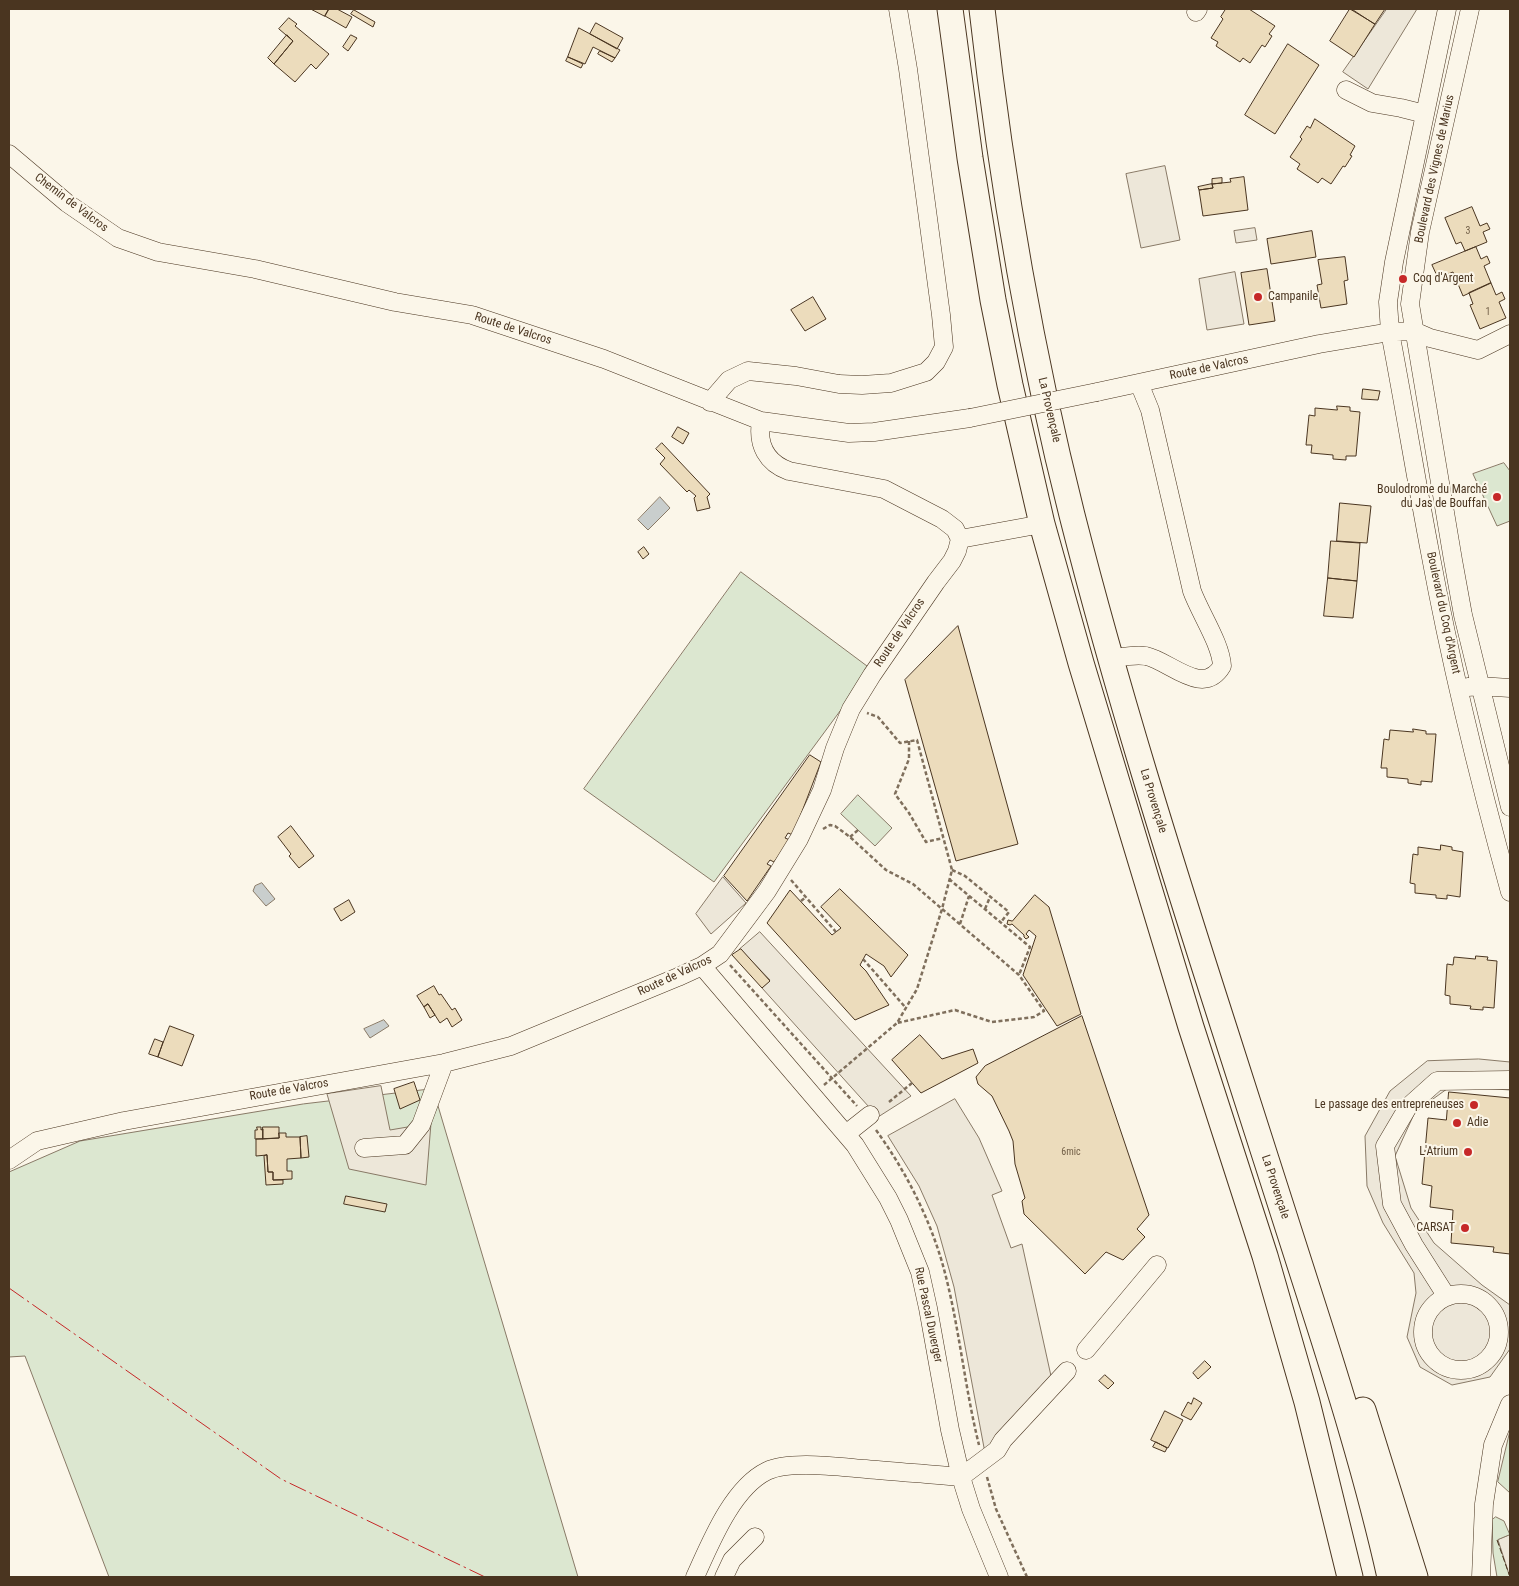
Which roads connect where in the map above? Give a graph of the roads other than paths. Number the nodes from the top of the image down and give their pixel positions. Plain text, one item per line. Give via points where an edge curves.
1 (898, 9) edge
2 (950, 9) edge
3 (982, 9) edge
4 (1447, 9) edge
5 (1470, 9) edge
6 (1346, 90) dead end
7 (1425, 114) junction
8 (9, 154) edge
9 (255, 269) joint
10 (1414, 331) junction
11 (1390, 332) junction
12 (1510, 334) edge
13 (1139, 383) junction
14 (710, 402) junction
15 (761, 421) junction
16 (1042, 524) junction
17 (960, 539) junction
18 (1110, 659) junction
19 (1480, 686) junction
20 (1459, 688) junction
21 (1510, 688) edge
22 (1129, 724) junction
23 (1510, 807) edge
24 (1510, 892) edge
25 (702, 966) junction
26 (444, 1063) junction
27 (1510, 1080) edge
28 (870, 1115) dead end
29 (846, 1134) junction
30 (364, 1148) dead end
31 (9, 1160) edge
32 (1157, 1265) dead end
33 (1447, 1297) junction
34 (1503, 1321) edge
35 (1086, 1350) dead end
36 (1067, 1371) dead end
37 (1510, 1404) edge
38 (961, 1477) junction
39 (755, 1538) dead end
40 (695, 1577) edge
41 (724, 1577) edge
42 (999, 1577) edge
43 (1350, 1577) edge
44 (1390, 1577) edge
45 (1415, 1577) edge
46 (1482, 1577) edge

1 - 14 street via 944,347 926,372 891,383 839,384 748,371 730,380
2 - 16 highway via 993,300
3 - 18 highway, La Provençale via 1002,159 1032,337 1071,511
4 - 7 street, Boulevard des Vignes de Marius
5 - 10 street, Boulevard des Vignes de Marius via 1420,232 1410,304
6 - 7 street via 1372,103
7 - 11 street, Boulevard des Vignes de Marius via 1388,302
8 - 9 street, Chemin de Valcros via 67,203 118,238 158,252
9 - 14 street, Route de Valcros via 395,302 472,315 604,359
10 - 11 street, Route de Valcros
10 - 12 street via 1478,350
10 - 19 street, Boulevard du Coq d'Argent via 1453,560
11 - 13 street, Route de Valcros
11 - 20 street, Boulevard du Coq d'Argent via 1430,552
13 - 15 street, Route de Valcros, bridge via 970,418 874,432 849,433
13 - 18 street via 1150,410 1192,591 1218,649 1222,666 1216,675 1202,680 1145,656
14 - 15 street, Route de Valcros
15 - 17 street via 759,433 765,452 779,468 884,489 942,519 955,529
16 - 17 street
16 - 43 highway via 1191,1027 1265,1256 1307,1402
17 - 25 street, Route de Valcros via 952,561 851,709 822,790 799,839 767,891 730,928 720,954
18 - 22 highway, La Provençale
19 - 20 street
19 - 21 street
19 - 23 street, Boulevard du Coq d'Argent
20 - 24 street, Boulevard du Coq d'Argent
22 - 44 highway, La Provençale via 1343,1399 1367,1480
22 - 45 highway via 1306,1235
25 - 26 street, Route de Valcros via 510,1046
25 - 29 street, Rue Pascal Duverger
26 - 30 street via 421,1125 405,1145
26 - 31 street, Route de Valcros via 115,1123 37,1141
27 - 33 street via 1437,1081 1408,1107 1385,1146 1392,1204
28 - 29 street
29 - 38 street, Rue Pascal Duverger via 888,1198 909,1240 920,1272
32 - 35 street
33 - 34 street via 1471,1296 1482,1300
33 - 34 street via 1428,1314 1424,1326 1428,1351 1447,1368 1466,1370 1483,1364 1498,1343
36 - 38 street via 997,1450
37 - 46 street via 1493,1445 1484,1504
38 - 40 street via 804,1465 768,1470 751,1481 734,1503
38 - 42 street, Rue Pascal Duverger
39 - 41 street via 732,1560

